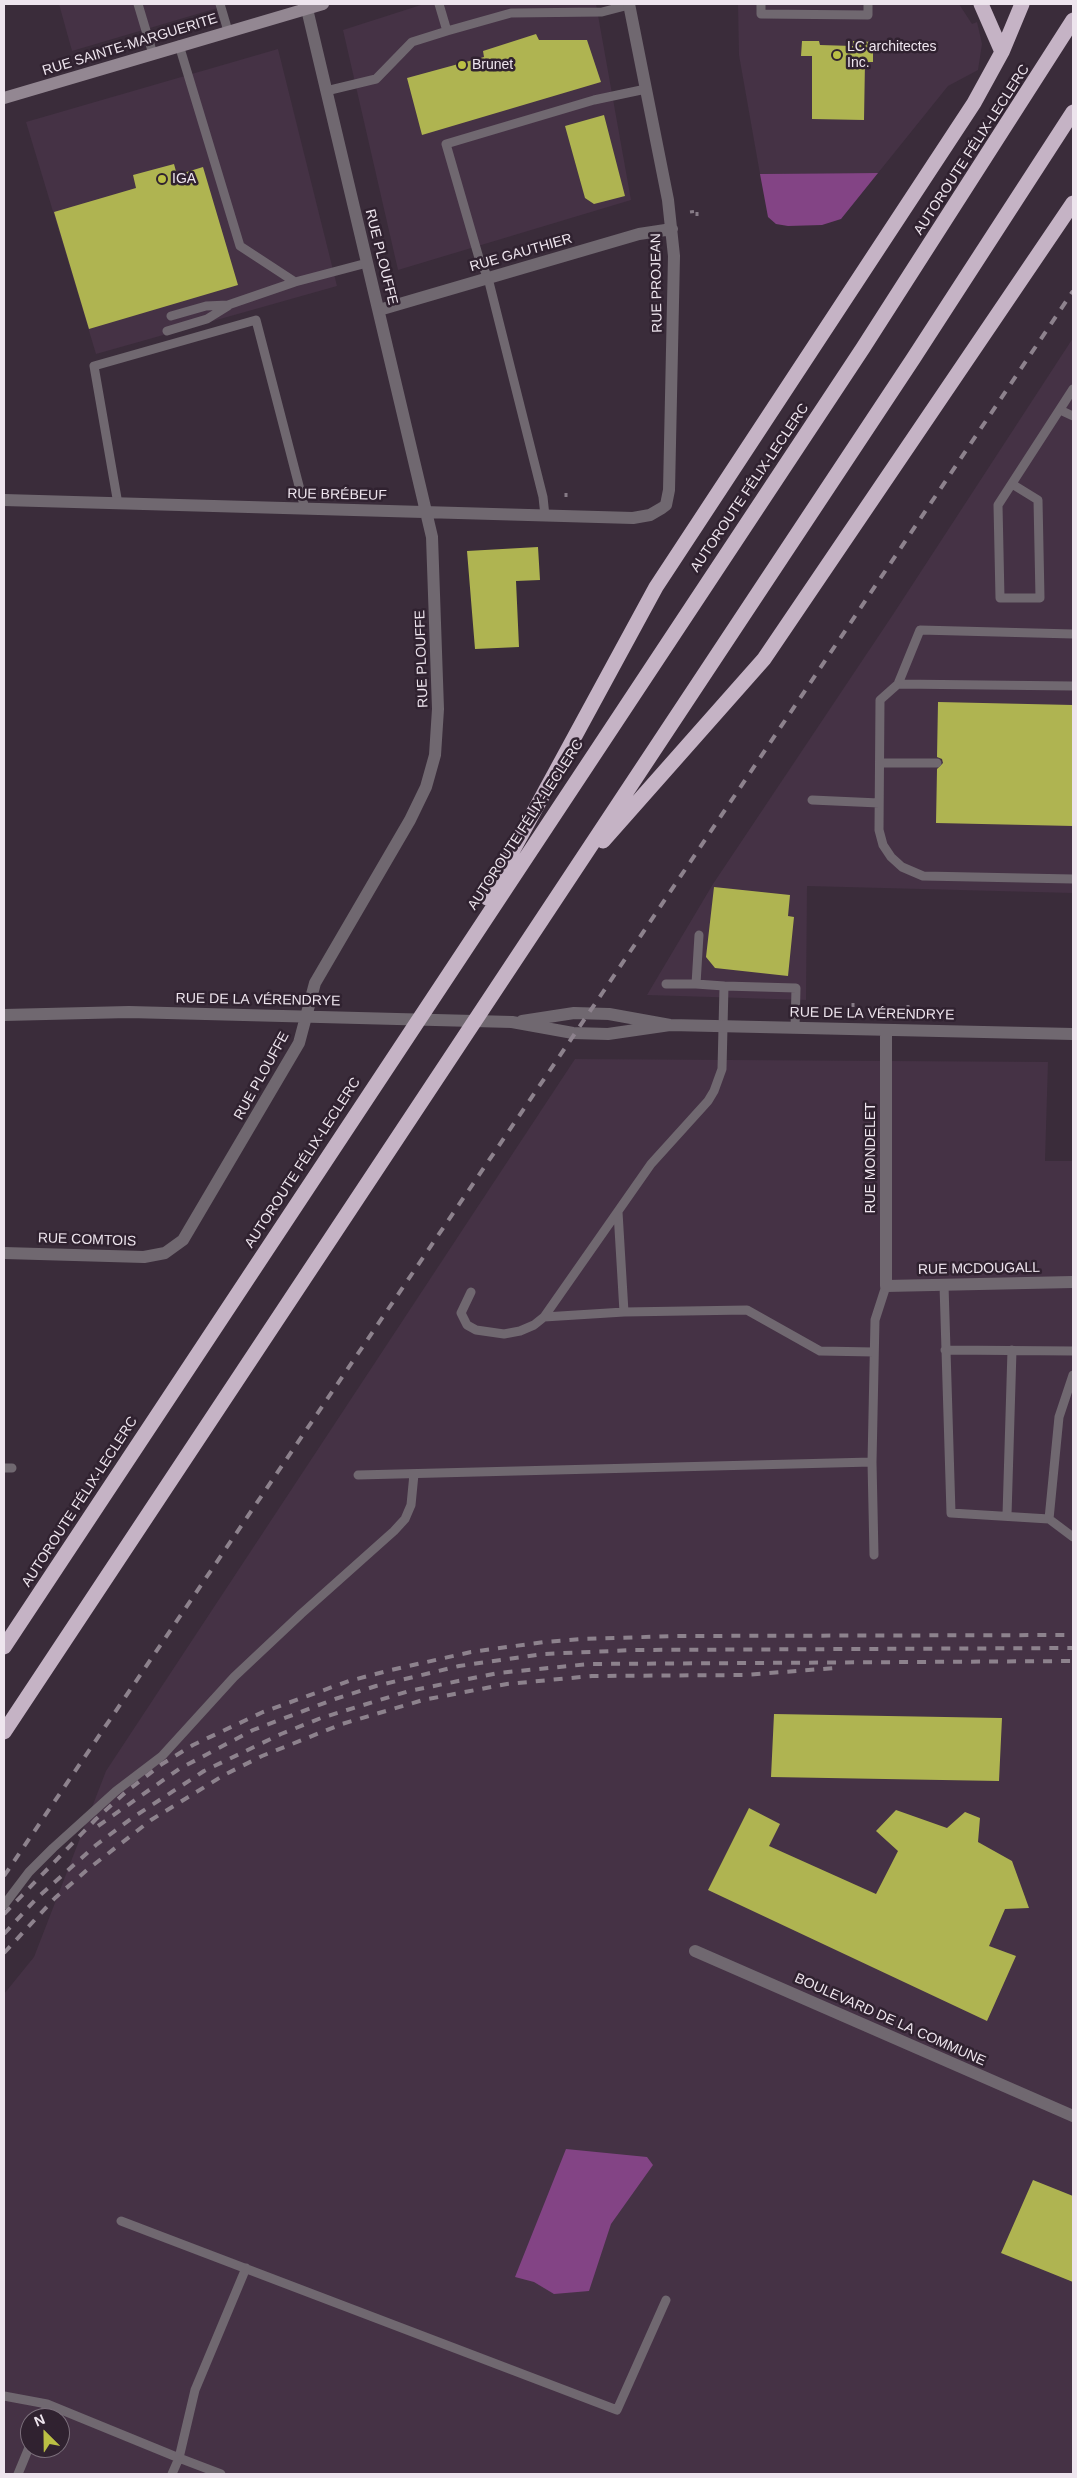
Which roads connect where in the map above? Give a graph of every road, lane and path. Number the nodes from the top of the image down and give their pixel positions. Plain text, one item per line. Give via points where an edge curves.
1 (138, 4) edge
2 (220, 4) edge
3 (323, 4) edge
4 (439, 4) edge
5 (629, 4) edge
6 (761, 4) edge
7 (868, 4) edge
8 (981, 4) edge
9 (1022, 4) edge
10 (306, 6) edge
11 (1073, 20) edge
12 (228, 31) junction
13 (447, 31) junction
14 (179, 46) junction
15 (1002, 52) junction
16 (153, 54) junction
17 (646, 89) junction
18 (326, 91) junction
19 (4, 98) edge
20 (1073, 112) edge
21 (1073, 203) edge
22 (690, 212) dead end
23 (697, 217) dead end
24 (672, 229) junction
25 (367, 263) junction
26 (488, 278) junction
27 (295, 282) junction
28 (228, 306) junction
29 (379, 310) junction
30 (171, 316) dead end
31 (166, 331) dead end
32 (1073, 389) edge
33 (1060, 410) junction
34 (1073, 416) edge
35 (1012, 484) junction
36 (566, 490) dead end
37 (566, 497) dead end
38 (4, 500) edge
39 (118, 504) junction
40 (666, 505) joint
41 (305, 510) junction
42 (427, 512) junction
43 (545, 516) junction
44 (1073, 634) edge
45 (898, 684) junction
46 (1073, 686) edge
47 (880, 763) junction
48 (937, 763) dead end
49 (812, 800) dead end
50 (879, 803) junction
51 (1073, 879) edge
52 (564, 885) junction
53 (699, 935) dead end
54 (666, 984) dead end
55 (696, 984) junction
56 (724, 986) junction
57 (438, 989) junction
58 (853, 1004) dead end
59 (853, 1008) dead end
60 (4, 1015) edge
61 (307, 1016) junction
62 (512, 1022) junction
63 (670, 1025) junction
64 (724, 1026) junction
65 (795, 1028) junction
66 (886, 1030) junction
67 (1073, 1034) edge
68 (618, 1212) junction
69 (169, 1251) joint
70 (4, 1253) edge
71 (1073, 1282) edge
72 (944, 1284) junction
73 (886, 1286) junction
74 (470, 1292) dead end
75 (624, 1312) junction
76 (544, 1317) junction
77 (945, 1350) junction
78 (1012, 1350) junction
79 (1073, 1351) edge
80 (874, 1352) junction
81 (1073, 1375) edge
82 (872, 1462) junction
83 (414, 1474) junction
84 (358, 1475) dead end
85 (1007, 1515) junction
86 (1049, 1519) junction
87 (1073, 1537) edge
88 (874, 1555) dead end
89 (4, 1647) edge
90 (4, 1732) edge
91 (4, 1905) edge
92 (695, 1951) dead end
93 (1073, 2116) edge
94 (121, 2221) dead end
95 (246, 2268) junction
96 (666, 2300) dead end
97 (4, 2396) edge
98 (47, 2404) junction
99 (46, 2408) edge
100 (25, 2458) edge
101 (179, 2458) junction
102 (18, 2474) edge
103 (172, 2474) edge
104 (221, 2474) edge

1 - 16 lane
2 - 12 lane
3 - 10 street, RUE SAINTE-MARGUERITE
4 - 13 lane
5 - 13 lane via 602,12 511,13
5 - 17 street, RUE PROJEAN
6 - 7 lane via 761,14 868,15
8 - 15 highway
9 - 15 highway
10 - 12 street, RUE SAINTE-MARGUERITE
10 - 18 street, RUE PLOUFFE
11 - 57 highway, AUTOROUTE FÉLIX-LECLERC via 863,348
12 - 14 street, RUE SAINTE-MARGUERITE
13 - 18 lane via 412,42 376,79
14 - 16 street, RUE SAINTE-MARGUERITE
14 - 27 lane via 240,246
15 - 57 highway via 974,103 656,587
16 - 19 street, RUE SAINTE-MARGUERITE
17 - 24 street, RUE PROJEAN
17 - 26 lane via 594,100 446,144 479,258
18 - 25 street, RUE PLOUFFE
20 - 52 highway
21 - 52 highway via 764,659
22 - 23 path via 696,211
24 - 26 street, RUE GAUTHIER via 639,234
24 - 40 street, RUE PROJEAN via 674,308
25 - 27 lane
25 - 29 street, RUE PLOUFFE
26 - 29 street, RUE GAUTHIER
26 - 43 lane
27 - 28 lane
28 - 30 lane via 206,306
28 - 31 lane via 207,319
29 - 42 street, RUE PLOUFFE
32 - 33 lane
33 - 34 lane
33 - 35 lane
35 - 35 lane via 998,505 1000,598 1040,598 1038,500
36 - 37 path
38 - 39 street, RUE BRÉBEUF
39 - 41 street, RUE BRÉBEUF
39 - 41 lane via 94,366 256,320
40 - 43 street, RUE BRÉBEUF via 650,515 637,518
41 - 42 street, RUE BRÉBEUF
42 - 43 street, RUE BRÉBEUF
42 - 61 street, RUE PLOUFFE via 432,542 438,709 434,760 410,820 315,983
44 - 45 lane via 920,630
45 - 46 lane
45 - 47 lane via 880,700
47 - 48 lane
47 - 50 lane
49 - 50 lane
50 - 51 lane via 879,830 883,845 896,863 916,874
52 - 90 highway
53 - 55 lane
54 - 55 lane
55 - 56 lane
56 - 64 lane
56 - 65 lane via 796,988
57 - 89 highway, AUTOROUTE FÉLIX-LECLERC
58 - 59 path
60 - 61 street, RUE DE LA VÉRENDRYE via 129,1012
61 - 62 street, RUE DE LA VÉRENDRYE
61 - 69 street, RUE PLOUFFE via 299,1043 265,1104 192,1227
62 - 63 street, RUE DE LA VÉRENDRYE via 574,1013 608,1014
62 - 63 street, RUE DE LA VÉRENDRYE via 573,1033 608,1034
63 - 64 street, RUE DE LA VÉRENDRYE
64 - 65 street, RUE DE LA VÉRENDRYE
64 - 68 lane via 722,1069 714,1092 651,1164
65 - 66 street, RUE DE LA VÉRENDRYE
66 - 67 street, RUE DE LA VÉRENDRYE
66 - 73 street, RUE MONDELET
68 - 75 lane
68 - 76 lane
69 - 70 street, RUE COMTOIS via 144,1257
71 - 72 street, RUE MCDOUGALL
72 - 73 street, RUE MCDOUGALL
72 - 77 lane
73 - 80 lane via 875,1320
74 - 76 lane via 461,1313 468,1325 476,1330 504,1334 520,1331
75 - 76 lane
75 - 80 lane via 747,1310 820,1351
77 - 78 lane
77 - 85 lane via 950,1513
78 - 79 lane
78 - 85 lane
80 - 82 lane
81 - 86 lane via 1059,1417
82 - 83 lane
82 - 88 lane
83 - 84 lane
83 - 91 lane via 411,1505 405,1519 394,1531 234,1678 162,1756 116,1791 52,1848
85 - 86 lane
86 - 87 lane
92 - 93 street, BOULEVARD DE LA COMMUNE
94 - 95 lane
95 - 96 lane via 617,2410
95 - 101 lane via 195,2390
97 - 98 lane
98 - 99 lane
98 - 101 lane
100 - 102 lane
101 - 103 lane
101 - 104 lane

